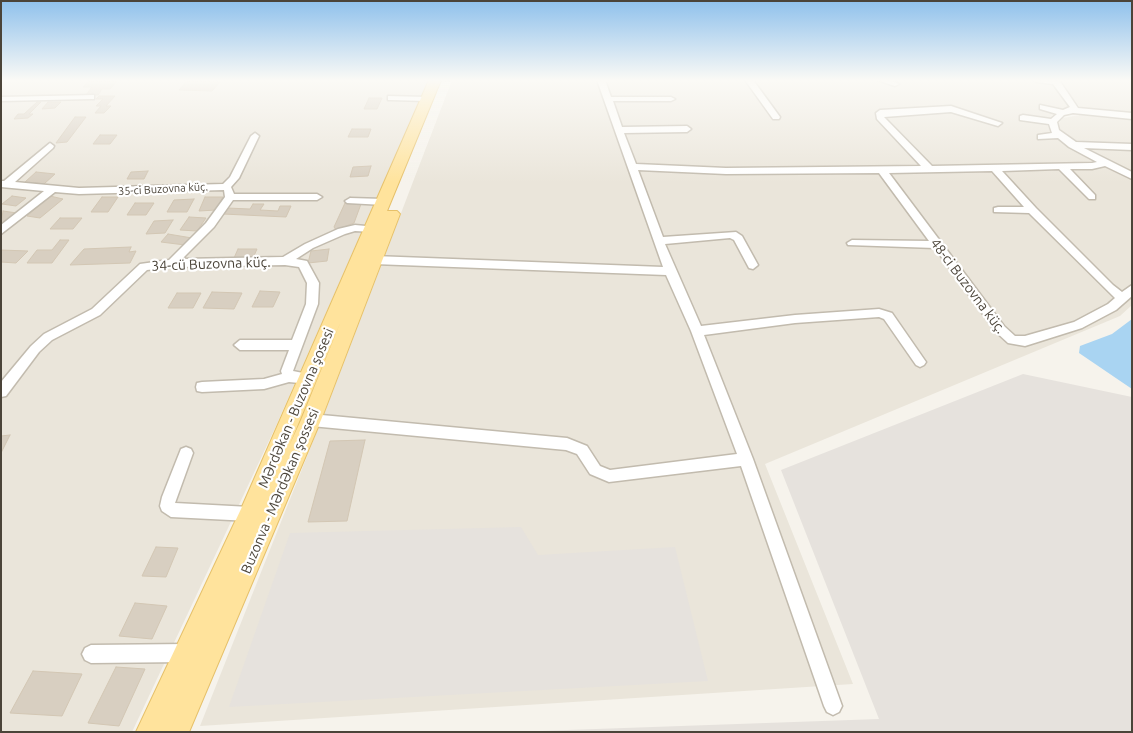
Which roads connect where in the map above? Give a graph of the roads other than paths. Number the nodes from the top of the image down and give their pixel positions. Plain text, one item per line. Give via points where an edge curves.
1 (421, 114) edge
2 (433, 114) edge
3 (613, 114) edge
4 (774, 114) edge
5 (880, 114) edge
6 (967, 114) edge
7 (1063, 114) edge
8 (1114, 114) edge
9 (1132, 116) edge
10 (776, 117) dead end
11 (1023, 118) dead end
12 (1053, 122) junction
13 (998, 124) dead end
14 (687, 129) dead end
15 (618, 130) junction
16 (1058, 135) junction
17 (255, 136) dead end
18 (1041, 137) dead end
19 (1072, 145) junction
20 (50, 146) dead end
21 (1132, 147) edge
22 (1106, 163) junction
23 (1061, 166) junction
24 (631, 167) junction
25 (995, 168) junction
26 (929, 169) junction
27 (882, 170) junction
28 (1132, 176) edge
29 (4, 184) edge
30 (226, 187) junction
31 (51, 190) junction
32 (230, 197) junction
33 (317, 197) dead end
34 (1092, 197) dead end
35 (350, 201) dead end
36 (384, 202) junction
37 (998, 210) dead end
38 (1032, 210) junction
39 (373, 229) junction
40 (1, 231) edge
41 (659, 241) junction
42 (852, 243) dead end
43 (936, 245) junction
44 (374, 260) junction
45 (285, 261) junction
46 (172, 263) junction
47 (753, 265) dead end
48 (670, 271) junction
49 (1132, 289) edge
50 (1122, 298) junction
51 (697, 331) junction
52 (240, 344) dead end
53 (297, 345) junction
54 (920, 362) dead end
55 (289, 377) junction
56 (309, 380) junction
57 (202, 388) dead end
58 (1, 392) edge
59 (311, 420) junction
60 (186, 453) dead end
61 (746, 459) junction
62 (250, 514) junction
63 (186, 653) junction
64 (91, 654) dead end
65 (833, 706) dead end
66 (150, 732) edge
67 (175, 732) edge

1 - 36 main road, Mərdəkan - Buzovna şosesi
2 - 44 main road, Buzonva - Mərdəkan şossesi
3 - 15 street
4 - 10 street
5 - 26 street
6 - 13 street
7 - 12 street
8 - 9 street
11 - 12 street
12 - 16 street
14 - 15 street
15 - 24 street
16 - 18 street
16 - 19 street
17 - 30 street via 234,178
19 - 21 street
19 - 22 street
20 - 29 street
22 - 23 street
22 - 28 street
23 - 25 street
23 - 34 street
24 - 27 street via 726,171
24 - 41 street
25 - 26 street
25 - 38 street
26 - 27 street
27 - 43 street, 48-ci Buzovna küç.
29 - 31 street, 35-ci Buzovna küç.
30 - 31 street, 35-ci Buzovna küç. via 97,192
30 - 32 street, 35-ci Buzovna küç.
31 - 40 street
32 - 33 street
32 - 46 street via 210,225
35 - 36 street
36 - 39 main road, Mərdəkan - Buzovna şosesi
37 - 38 street
38 - 50 street
39 - 45 street, 34-cü Buzovna küç. via 342,231
39 - 56 main road, Mərdəkan - Buzovna şosesi
41 - 47 street via 732,234 738,238
41 - 48 street
42 - 43 street
43 - 50 street, 48-ci Buzovna küç. via 1012,340 1025,341 1078,325
44 - 48 street
44 - 59 main road, Buzonva - Mərdəkan şossesi
45 - 46 street, 34-cü Buzovna küç.
45 - 53 street via 304,264 313,283 312,304
46 - 58 street, 34-cü Buzovna küç. via 144,267 96,312 48,337 25,359
48 - 51 street
49 - 50 street, 48-ci Buzovna küç.
51 - 54 street via 879,312 888,316
51 - 61 street
52 - 53 street
53 - 55 street via 287,371
55 - 56 street
55 - 57 street via 264,384
56 - 62 main road, Mərdəkan - Buzovna şosesi
59 - 61 street via 567,444 582,450 595,470 609,476
59 - 67 main road, Buzonva - Mərdəkan şossesi
60 - 62 street via 169,497 167,506 171,510
61 - 65 street
62 - 63 main road, Mərdəkan - Buzovna şosesi
63 - 64 street
63 - 66 main road, Mərdəkan - Buzovna şosesi

